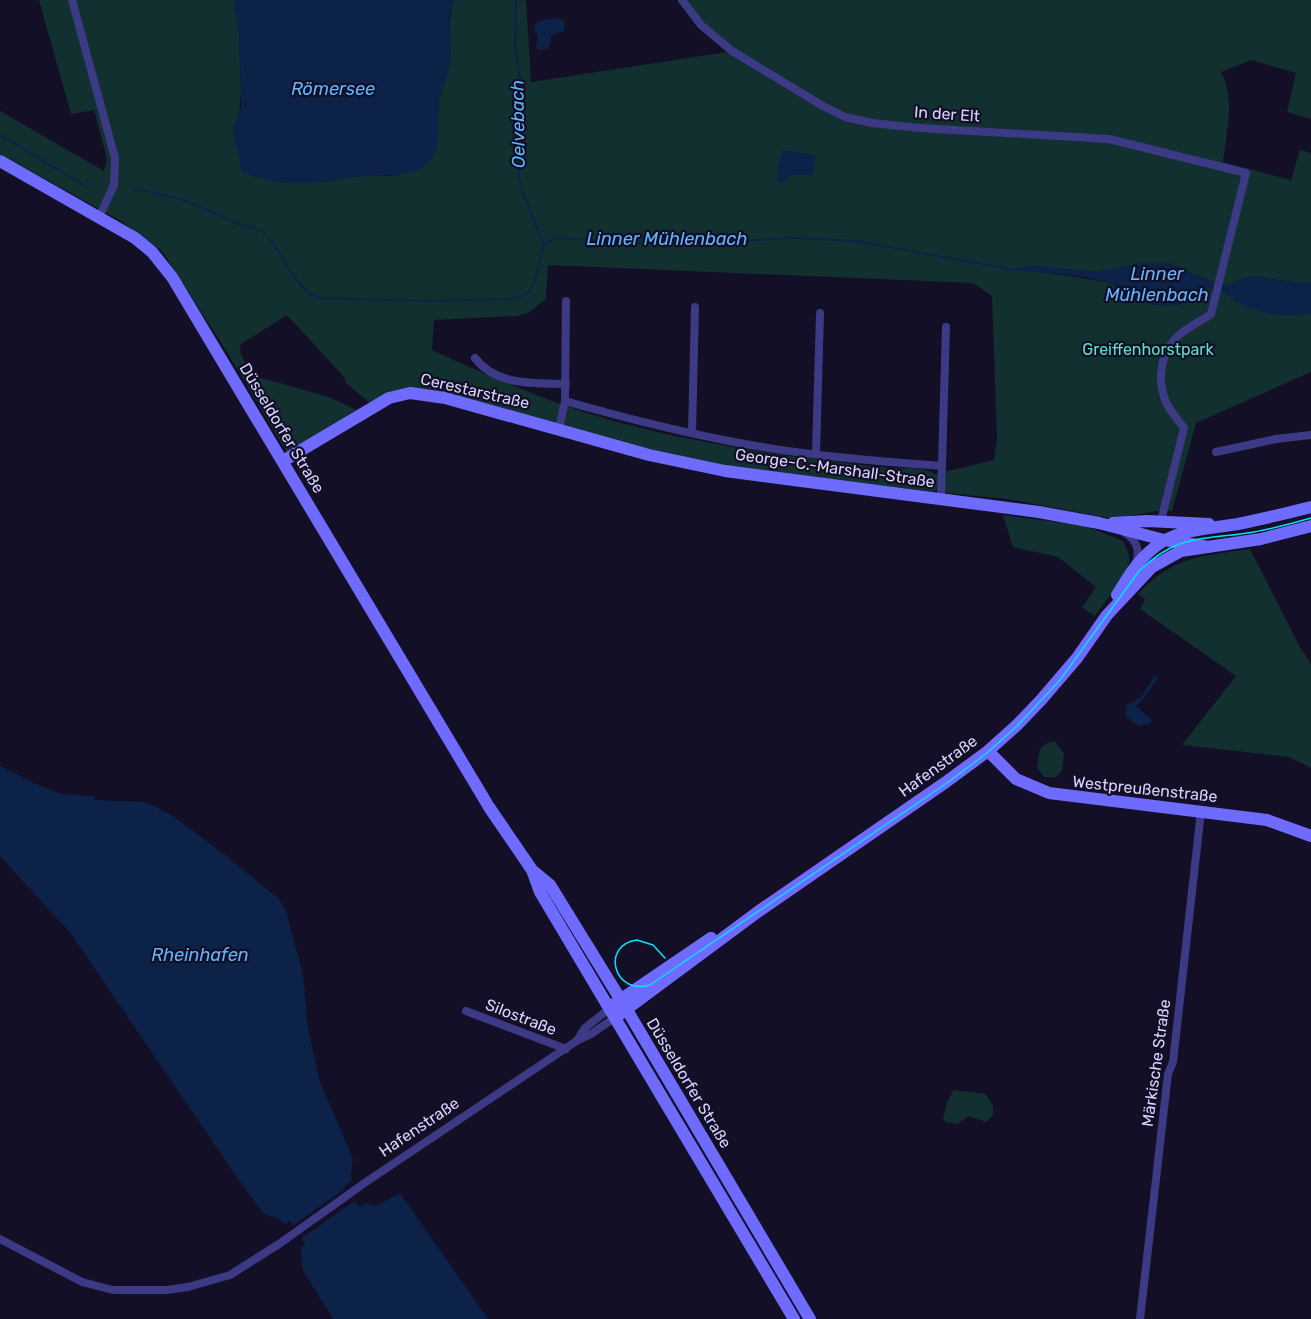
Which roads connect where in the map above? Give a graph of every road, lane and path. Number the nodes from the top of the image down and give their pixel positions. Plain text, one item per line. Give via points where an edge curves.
1 (72, 0) edge
2 (682, 0) edge
3 (0, 161) edge
4 (99, 217) junction
5 (566, 302) dead end
6 (695, 307) dead end
7 (820, 313) dead end
8 (946, 327) dead end
9 (475, 358) dead end
10 (566, 384) junction
11 (565, 401) junction
12 (564, 431) junction
13 (692, 433) junction
14 (1311, 435) edge
15 (1216, 452) dead end
16 (816, 453) junction
17 (283, 461) junction
18 (942, 466) junction
19 (941, 499) junction
20 (1311, 507) edge
21 (1141, 521) junction
22 (1161, 521) junction
23 (1100, 523) junction
24 (1240, 523) junction
25 (1311, 526) edge
26 (1133, 535) junction
27 (1164, 540) junction
28 (1204, 546) junction
29 (1131, 573) junction
30 (1107, 615) junction
31 (988, 752) junction
32 (1201, 811) junction
33 (1311, 836) edge
34 (532, 870) junction
35 (624, 1005) junction
36 (466, 1011) dead end
37 (613, 1012) junction
38 (566, 1049) junction
39 (0, 1239) edge
40 (794, 1319) edge
41 (810, 1319) edge
42 (1140, 1319) edge

1 - 4 street via 115,158 114,184
2 - 22 street, In der Elt via 700,25 732,51 845,117 920,128 1109,139 1246,172 1211,314 1177,337 1161,364 1167,404 1184,428
3 - 4 main road, Düsseldorfer Straße
4 - 17 main road, Düsseldorfer Straße via 135,238 163,264
5 - 10 street
6 - 13 street
7 - 16 street
8 - 18 street
9 - 10 street via 482,368 517,383
10 - 11 street
11 - 12 street
11 - 13 street
12 - 17 main road, Cerestarstraße via 445,398 401,394
12 - 19 main road, George-C.-Marshall-Straße via 725,471
13 - 16 street
14 - 15 street
16 - 18 street
17 - 34 main road, Düsseldorfer Straße via 489,807
18 - 19 street
19 - 23 main road, George-C.-Marshall-Straße
20 - 24 main road, Hafenstraße
21 - 22 main road
21 - 23 main road
21 - 26 street via 1135,525
22 - 24 main road
23 - 26 main road, George-C.-Marshall-Straße
24 - 27 main road, Hafenstraße
25 - 28 main road, Hafenstraße via 1261,539
26 - 27 main road, George-C.-Marshall-Straße
26 - 29 street via 1138,557
27 - 28 main road, George-C.-Marshall-Straße
27 - 29 main road, Hafenstraße
28 - 30 main road, Hafenstraße via 1181,551 1152,567
29 - 30 main road, Hafenstraße
30 - 31 main road, Hafenstraße via 1059,679
31 - 32 main road, Westpreußenstraße via 1016,779 1049,794
31 - 35 main road, Hafenstraße via 759,911 703,943
32 - 33 main road, Westpreußenstraße via 1267,820
32 - 42 street, Märkische Straße
34 - 35 main road, Düsseldorfer Straße via 550,885
34 - 37 main road, Düsseldorfer Straße via 540,892
35 - 37 main road, Hafenstraße
35 - 41 main road, Düsseldorfer Straße
36 - 38 street, Silostraße
37 - 38 street, Hafenstraße via 585,1028
37 - 40 main road, Düsseldorfer Straße
38 - 39 street, Hafenstraße via 230,1275 167,1290 113,1290 82,1282

